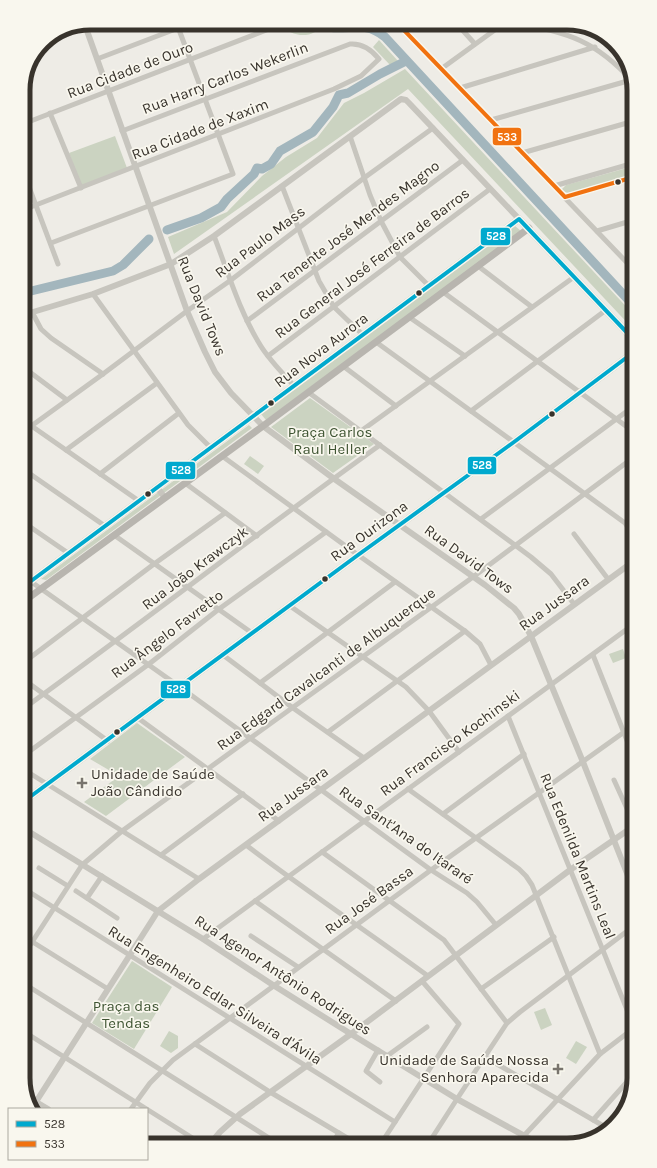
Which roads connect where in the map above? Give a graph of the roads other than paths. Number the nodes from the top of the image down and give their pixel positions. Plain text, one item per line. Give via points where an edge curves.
1 (86, 30) edge
2 (171, 30) edge
3 (180, 30) edge
4 (262, 30) edge
5 (404, 30) edge
6 (463, 30) edge
7 (494, 30) edge
8 (550, 30) edge
9 (476, 44) junction
10 (595, 48) junction
11 (97, 59) junction
12 (191, 59) junction
13 (379, 59) joint
14 (441, 69) junction
15 (625, 73) edge
16 (626, 83) edge
17 (460, 88) junction
18 (108, 91) junction
19 (206, 99) junction
20 (50, 113) junction
21 (491, 120) junction
22 (30, 121) edge
23 (627, 123) edge
24 (433, 128) junction
25 (122, 131) junction
26 (219, 135) junction
27 (350, 136) junction
28 (522, 153) junction
29 (463, 160) junction
30 (627, 165) edge
31 (135, 168) junction
32 (364, 178) junction
33 (627, 179) edge
34 (282, 186) junction
35 (554, 186) junction
36 (80, 188) junction
37 (30, 189) edge
38 (490, 189) junction
39 (565, 198) junction
40 (36, 205) junction
41 (149, 206) junction
42 (30, 207) edge
43 (520, 219) junction
44 (381, 221) junction
45 (627, 222) edge
46 (298, 228) junction
47 (529, 228) junction
48 (597, 231) junction
49 (214, 236) junction
50 (51, 243) junction
51 (400, 257) junction
52 (627, 263) edge
53 (58, 264) dead end
54 (171, 264) junction
55 (478, 266) junction
56 (315, 271) junction
57 (574, 277) junction
58 (231, 280) junction
59 (429, 286) junction
60 (443, 292) junction
61 (93, 294) junction
62 (334, 307) junction
63 (532, 307) junction
64 (606, 310) junction
65 (187, 311) junction
66 (32, 312) joint
67 (409, 317) junction
68 (247, 321) junction
69 (498, 332) junction
70 (627, 332) edge
71 (363, 335) junction
72 (376, 342) junction
73 (133, 352) junction
74 (268, 356) junction
75 (465, 356) junction
76 (627, 357) edge
77 (538, 361) junction
78 (325, 363) junction
79 (343, 366) junction
80 (30, 371) edge
81 (314, 371) junction
82 (334, 373) junction
83 (103, 374) junction
84 (324, 380) junction
85 (430, 381) junction
86 (157, 383) junction
87 (294, 386) junction
88 (308, 392) junction
89 (581, 392) junction
90 (67, 400) junction
91 (396, 406) junction
92 (471, 411) junction
93 (627, 412) edge
94 (179, 413) junction
95 (253, 416) junction
96 (617, 420) junction
97 (31, 425) joint
98 (263, 426) junction
99 (627, 427) edge
100 (361, 431) junction
101 (514, 442) junction
102 (380, 445) junction
103 (210, 448) junction
104 (66, 450) junction
105 (222, 456) junction
106 (627, 462) edge
107 (550, 469) junction
108 (30, 474) edge
109 (100, 474) junction
110 (334, 478) junction
111 (185, 483) junction
112 (157, 487) junction
113 (444, 492) junction
114 (583, 494) junction
115 (165, 498) junction
116 (139, 501) junction
117 (293, 509) junction
118 (225, 513) junction
119 (481, 519) junction
120 (105, 526) junction
121 (400, 526) junction
122 (30, 527) edge
123 (627, 528) edge
124 (326, 532) junction
125 (574, 534) dead end
126 (114, 535) junction
127 (257, 536) junction
128 (515, 545) junction
129 (68, 553) junction
130 (358, 555) junction
131 (154, 564) junction
132 (627, 567) edge
133 (473, 576) junction
134 (608, 579) junction
135 (30, 581) joint
136 (395, 582) junction
137 (41, 588) junction
138 (188, 588) junction
139 (30, 597) edge
140 (574, 604) junction
141 (290, 606) junction
142 (431, 607) junction
143 (219, 609) junction
144 (84, 618) junction
145 (627, 629) edge
146 (465, 631) junction
147 (328, 632) junction
148 (252, 633) junction
149 (531, 636) junction
150 (116, 642) junction
151 (223, 655) junction
152 (593, 655) junction
153 (363, 657) junction
154 (30, 658) edge
155 (149, 664) junction
156 (491, 665) junction
157 (398, 681) junction
158 (260, 683) junction
159 (30, 684) edge
160 (551, 684) junction
161 (180, 686) junction
162 (43, 694) junction
163 (30, 704) edge
164 (293, 708) junction
165 (428, 711) junction
166 (508, 716) junction
167 (76, 718) junction
168 (138, 718) junction
169 (627, 730) edge
170 (328, 732) junction
171 (624, 732) junction
172 (251, 738) junction
173 (627, 740) edge
174 (108, 741) junction
175 (30, 751) edge
176 (459, 752) junction
177 (524, 754) junction
178 (364, 758) junction
179 (583, 762) junction
180 (209, 768) junction
181 (30, 774) edge
182 (614, 780) dead end
183 (47, 785) junction
184 (408, 789) junction
185 (322, 790) junction
186 (540, 792) junction
187 (243, 794) junction
188 (30, 797) edge
189 (627, 809) edge
190 (443, 814) junction
191 (279, 821) junction
192 (365, 821) junction
193 (122, 831) junction
194 (627, 831) edge
195 (30, 832) edge
196 (476, 838) junction
197 (614, 841) junction
198 (246, 845) junction
199 (322, 852) junction
200 (161, 855) junction
201 (82, 864) junction
202 (39, 868) dead end
203 (431, 870) junction
204 (570, 870) junction
205 (627, 874) edge
206 (102, 876) junction
207 (288, 877) junction
208 (199, 879) junction
209 (68, 886) junction
210 (76, 891) dead end
211 (30, 893) edge
212 (537, 896) junction
213 (86, 898) junction
214 (389, 900) junction
215 (255, 901) junction
216 (54, 908) junction
217 (158, 911) junction
218 (118, 918) dead end
219 (357, 924) junction
220 (496, 925) junction
221 (627, 931) edge
222 (251, 936) dead end
223 (554, 937) junction
224 (203, 939) junction
225 (32, 942) junction
226 (30, 945) edge
227 (323, 949) junction
228 (603, 950) junction
229 (130, 955) junction
230 (457, 956) junction
231 (298, 967) junction
232 (569, 975) junction
233 (428, 976) junction
234 (422, 981) junction
235 (273, 985) junction
236 (30, 987) edge
237 (481, 988) junction
238 (108, 989) junction
239 (396, 1001) junction
240 (627, 1010) edge
241 (230, 1018) junction
242 (86, 1023) junction
243 (508, 1023) junction
244 (427, 1027) dead end
245 (627, 1033) edge
246 (351, 1034) junction
247 (30, 1035) edge
248 (195, 1044) junction
249 (378, 1050) junction
250 (600, 1054) junction
251 (387, 1056) junction
252 (65, 1057) junction
253 (485, 1057) junction
254 (306, 1066) junction
255 (161, 1071) junction
256 (424, 1078) junction
257 (380, 1082) dead end
258 (626, 1082) edge
259 (270, 1092) junction
260 (457, 1099) junction
261 (557, 1099) junction
262 (36, 1102) joint
263 (136, 1102) junction
264 (46, 1108) edge
265 (132, 1108) edge
266 (145, 1108) edge
267 (148, 1110) edge
268 (236, 1117) junction
269 (593, 1120) junction
270 (395, 1122) junction
271 (603, 1126) edge
272 (339, 1133) junction
273 (193, 1138) edge
274 (215, 1138) edge
275 (269, 1138) edge
276 (336, 1138) edge
277 (347, 1138) edge
278 (385, 1138) edge
279 (432, 1138) edge
280 (522, 1138) edge

1 - 11 street, Rua David Tows
2 - 11 street
3 - 12 street
4 - 12 street, Rua Cidade de Ouro
5 - 14 street
6 - 9 street
7 - 9 street
8 - 10 street via 573,37
9 - 14 street
10 - 15 street
10 - 17 street
11 - 18 street, Rua David Tows
12 - 18 street, Rua Cidade de Ouro
12 - 19 street
13 - 19 street, Rua Harry Carlos Wekerlin via 372,50 357,43 350,44
13 - 26 street, Rua Cidade de Xaxim via 361,76 334,89
14 - 17 street
16 - 21 street
17 - 21 street
18 - 20 street, Rua Cidade de Ouro
18 - 25 street, Rua David Tows
19 - 25 street, Rua Harry Carlos Wekerlin
19 - 26 street
20 - 22 street, Rua Cidade de Ouro
20 - 36 street
21 - 28 street
23 - 28 street
24 - 27 street via 406,100 401,99
24 - 29 street
24 - 32 street, Rua Paulo Mass
25 - 31 street, Rua David Tows
26 - 31 street, Rua Cidade de Xaxim
26 - 41 street via 233,174
27 - 32 street
27 - 34 street
28 - 35 street
29 - 38 street
29 - 44 street, Rua Tenente José Mendes Magno
30 - 35 street
31 - 36 street, Rua Cidade de Xaxim
31 - 41 street, Rua David Tows
32 - 44 street
32 - 46 street, Rua Paulo Mass
33 - 39 street
34 - 46 street
34 - 49 street
35 - 39 street
36 - 40 street, Rua Cidade de Xaxim
37 - 40 street
38 - 43 street
38 - 51 street, Rua General José Ferreira de Barros
39 - 48 street
40 - 42 street, Rua Cidade de Xaxim
40 - 50 street
41 - 50 street
41 - 54 street, Rua David Tows
43 - 47 main road
43 - 59 main road, Rua Nova Aurora
44 - 51 street
44 - 56 street, Rua Tenente José Mendes Magno
45 - 48 street
46 - 56 street
46 - 58 street, Rua Paulo Mass
47 - 55 main road, Rua Nova Aurora
47 - 57 main road
48 - 52 street
49 - 54 street
49 - 58 street
50 - 53 street
51 - 59 street
51 - 62 street, Rua General José Ferreira de Barros
54 - 61 street
54 - 65 street, Rua David Tows
55 - 60 main road, Rua Nova Aurora
55 - 63 street
56 - 62 street
56 - 68 street, Rua Tenente José Mendes Magno
57 - 63 street
57 - 64 main road
58 - 65 street, Rua Paulo Mass
58 - 68 street
59 - 71 main road, Rua Nova Aurora
60 - 67 main road, Rua Nova Aurora
60 - 69 street
61 - 66 street
61 - 73 street
62 - 71 street
62 - 74 street, Rua General José Ferreira de Barros
63 - 69 street
64 - 70 main road
64 - 77 street
65 - 73 street, Rua Paulo Mass
65 - 95 street, Rua David Tows via 215,372
66 - 83 street via 41,329 50,338
67 - 72 main road, Rua Nova Aurora
67 - 75 street
68 - 74 street
69 - 75 street
69 - 77 street
71 - 78 main road, Rua Nova Aurora
72 - 79 main road, Rua Nova Aurora
72 - 85 street
73 - 83 street, Rua Paulo Mass
73 - 86 street
74 - 87 street
75 - 85 street
76 - 89 main road, Rua Ourizona
77 - 89 street
77 - 92 street
78 - 81 main road, Rua Nova Aurora
78 - 82 main road via 325,369
79 - 82 main road, Rua Nova Aurora
79 - 91 street
80 - 90 street
81 - 84 main road via 322,374
81 - 87 main road, Rua Nova Aurora
82 - 84 main road, Rua Nova Aurora
83 - 90 street, Rua Paulo Mass
84 - 88 main road, Rua Nova Aurora
85 - 91 street
85 - 92 street
86 - 94 street
86 - 104 street
87 - 95 main road, Rua Nova Aurora
88 - 98 main road, Rua Nova Aurora
88 - 100 street
89 - 96 street
89 - 101 main road, Rua Ourizona
90 - 97 street, Rua Paulo Mass
91 - 100 street
92 - 101 street
93 - 96 street
94 - 103 street
94 - 109 street
95 - 98 street, Rua David Tows
95 - 103 main road, Rua Nova Aurora
96 - 99 street
96 - 107 street
97 - 104 street
98 - 105 main road, Rua Nova Aurora
98 - 110 street, Rua David Tows
100 - 102 street
101 - 107 street
101 - 113 main road, Rua Ourizona
102 - 110 street, Rua João Krawczyk
102 - 113 street
103 - 112 main road, Rua Nova Aurora
104 - 109 street
105 - 111 main road, Rua Nova Aurora
105 - 117 street
106 - 114 street, Rua Edgard Cavalcanti de Albuquerque
107 - 114 street
107 - 119 street
108 - 120 street
109 - 116 street
110 - 117 street, Rua João Krawczyk
110 - 121 street, Rua David Tows
111 - 115 main road, Rua Nova Aurora
111 - 118 street
112 - 115 street
112 - 116 main road, Rua Nova Aurora
113 - 119 street
113 - 121 main road, Rua Ourizona
114 - 123 street
114 - 128 street, Rua Edgard Cavalcanti de Albuquerque
115 - 126 main road, Rua Nova Aurora
116 - 120 main road, Rua Nova Aurora
117 - 124 street
117 - 127 street, Rua João Krawczyk
118 - 127 street
118 - 131 street
119 - 128 street
120 - 129 main road, Rua Nova Aurora
121 - 130 main road, Rua Ourizona
121 - 133 street, Rua David Tows
122 - 129 street
124 - 130 street
124 - 143 street, Rua Ângelo Favretto
125 - 134 street
126 - 131 street
126 - 137 main road, Rua Nova Aurora
127 - 138 street, Rua João Krawczyk
128 - 133 street, Rua Edgard Cavalcanti de Albuquerque
128 - 140 street via 551,574
129 - 135 main road, Rua Nova Aurora
130 - 136 street
130 - 141 main road, Rua Ourizona
131 - 138 street
131 - 144 street
132 - 134 street, Rua Jussara
133 - 142 street, Rua Edgard Cavalcanti de Albuquerque
133 - 149 street, Rua David Tows via 520,614
134 - 140 street, Rua Jussara
135 - 137 street, Rua Sant'Ana do Itararé
136 - 142 street
136 - 147 street
137 - 139 main road, Rua Nova Aurora
137 - 144 street, Rua Sant'Ana do Itararé
138 - 143 street
138 - 150 street, Rua João Krawczyk
140 - 149 street, Rua Jussara
141 - 147 street
141 - 148 main road, Rua Ourizona
142 - 146 street
142 - 153 street, Rua Edgard Cavalcanti de Albuquerque
143 - 148 street
143 - 155 street, Rua Ângelo Favretto
144 - 150 street, Rua Sant'Ana do Itararé
144 - 154 street
145 - 152 street, Rua Francisco Kochinski
146 - 156 street via 480,644
146 - 157 street
147 - 153 street
147 - 158 street
148 - 151 main road, Rua Ourizona
149 - 156 street, Rua Jussara
149 - 160 street, Rua David Tows
150 - 155 street, Rua Sant'Ana do Itararé
150 - 162 street, Rua João Krawczyk
151 - 158 street
151 - 161 main road, Rua Ourizona
152 - 160 street, Rua Francisco Kochinski
152 - 171 street
153 - 157 street
153 - 164 street, Rua Edgard Cavalcanti de Albuquerque
155 - 161 street, Rua Sant'Ana do Itararé
155 - 167 street, Rua Ângelo Favretto
156 - 165 street, Rua Jussara
157 - 165 street
157 - 170 street
158 - 164 street
159 - 162 street
160 - 166 street, Rua Francisco Kochinski
160 - 179 street, Rua David Tows
161 - 168 main road, Rua Ourizona
161 - 172 street, Rua Sant'Ana do Itararé
162 - 163 street, Rua João Krawczyk
162 - 167 street
164 - 170 street
164 - 172 street, Rua Edgard Cavalcanti de Albuquerque
165 - 176 street
165 - 178 street, Rua Jussara
166 - 176 street, Rua Francisco Kochinski
166 - 177 street, Rua Edenilda Martins Leal
167 - 174 street
167 - 175 street, Rua Ângelo Favretto
168 - 174 main road, Rua Ourizona
168 - 180 street
169 - 171 street, Rua José Bassa
170 - 178 street
171 - 173 street
171 - 179 street, Rua José Bassa
172 - 180 street, Rua Edgard Cavalcanti de Albuquerque
172 - 185 street, Rua Sant'Ana do Itararé
174 - 183 main road, Rua Ourizona
176 - 184 street, Rua Francisco Kochinski
177 - 186 street, Rua Edenilda Martins Leal
177 - 190 street
178 - 185 street, Rua Jussara
179 - 186 street, Rua José Bassa
179 - 197 street, Rua David Tows
180 - 187 street
180 - 193 street, Rua Edgard Cavalcanti de Albuquerque
181 - 183 street
182 - 189 street
183 - 188 main road, Rua Ourizona
183 - 193 street
184 - 190 street
184 - 192 street, Rua Francisco Kochinski
185 - 191 street, Rua Jussara
185 - 192 street, Rua Sant'Ana do Itararé
186 - 196 street, Rua José Bassa
186 - 204 street, Rua Edenilda Martins Leal
187 - 191 street
187 - 200 street
190 - 196 street
191 - 198 street, Rua Jussara
192 - 199 street, Rua Francisco Kochinski
192 - 203 street, Rua Sant'Ana do Itararé
193 - 200 street
193 - 201 street, Rua Edgard Cavalcanti de Albuquerque
194 - 197 street
195 - 201 street, Rua Agenor Antônio Rodrigues
196 - 203 street, Rua José Bassa
196 - 212 street via 526,876
197 - 204 street
197 - 205 street, Rua David Tows
198 - 207 street
198 - 208 street, Rua Jussara
199 - 207 street, Rua Francisco Kochinski
199 - 214 street
200 - 208 street
201 - 206 street, Rua Agenor Antônio Rodrigues
201 - 209 street, Rua Edgard Cavalcanti de Albuquerque
202 - 209 street
203 - 214 street, Rua José Bassa
203 - 220 street, Rua Sant'Ana do Itararé via 467,893
204 - 212 street
204 - 228 street, Rua Edenilda Martins Leal
206 - 213 street
206 - 217 street, Rua Agenor Antônio Rodrigues
207 - 215 street, Rua Francisco Kochinski
207 - 219 street
208 - 217 street, Rua Jussara
209 - 216 street, Rua Edgard Cavalcanti de Albuquerque
210 - 213 street
211 - 216 street, Rua Engenheiro Edlar Silveira d'Ávila
212 - 220 street
212 - 223 street
213 - 218 street
214 - 219 street, Rua José Bassa
214 - 230 street via 444,940
215 - 224 street, Rua Francisco Kochinski
215 - 227 street
216 - 225 street, Rua Edgard Cavalcanti de Albuquerque
216 - 229 street, Rua Engenheiro Edlar Silveira d'Ávila
217 - 224 street, Rua Agenor Antônio Rodrigues
217 - 229 street, Rua Jussara
219 - 227 street, Rua José Bassa
219 - 233 street
220 - 230 street
221 - 228 street
222 - 231 street
223 - 232 street
223 - 237 street
224 - 235 street, Rua Agenor Antônio Rodrigues
225 - 226 street, Rua Edgard Cavalcanti de Albuquerque
225 - 238 street
227 - 231 street, Rua José Bassa
227 - 239 street
228 - 232 street
228 - 240 street, Rua Edenilda Martins Leal
229 - 238 street, Rua Jussara
229 - 241 street, Rua Engenheiro Edlar Silveira d'Ávila
230 - 233 street
230 - 237 street
231 - 235 street, Rua José Bassa
232 - 243 street
232 - 250 street
233 - 234 street
234 - 239 street
234 - 256 street via 459,1024
235 - 241 street, Rua José Bassa
235 - 246 street, Rua Agenor Antônio Rodrigues
236 - 242 street
237 - 243 street
238 - 242 street, Rua Jussara
239 - 246 street
241 - 248 street, Rua José Bassa
241 - 254 street, Rua Engenheiro Edlar Silveira d'Ávila
242 - 252 street, Rua Jussara
242 - 255 street
243 - 253 street
244 - 251 street
245 - 250 street
246 - 249 street, Rua Agenor Antônio Rodrigues
246 - 254 street
247 - 252 street
248 - 255 street, Rua José Bassa
248 - 259 street
249 - 251 street, Rua Agenor Antônio Rodrigues
249 - 257 street via 366,1072
250 - 261 street
251 - 256 street, Rua Agenor Antônio Rodrigues
252 - 262 street, Rua Jussara
252 - 263 street
253 - 260 street
253 - 261 street
254 - 259 street
254 - 270 street, Rua Engenheiro Edlar Silveira d'Ávila
255 - 263 street, Rua José Bassa
255 - 268 street
256 - 260 street, Rua Agenor Antônio Rodrigues
256 - 270 street
258 - 269 street
259 - 268 street
259 - 272 street
260 - 279 street
260 - 280 street, Rua Agenor Antônio Rodrigues
261 - 269 street
261 - 280 street
262 - 264 street
263 - 265 street, Rua José Bassa
263 - 266 street
267 - 273 street
268 - 274 street
268 - 275 street
269 - 271 street
270 - 278 street
272 - 276 street
272 - 277 street

